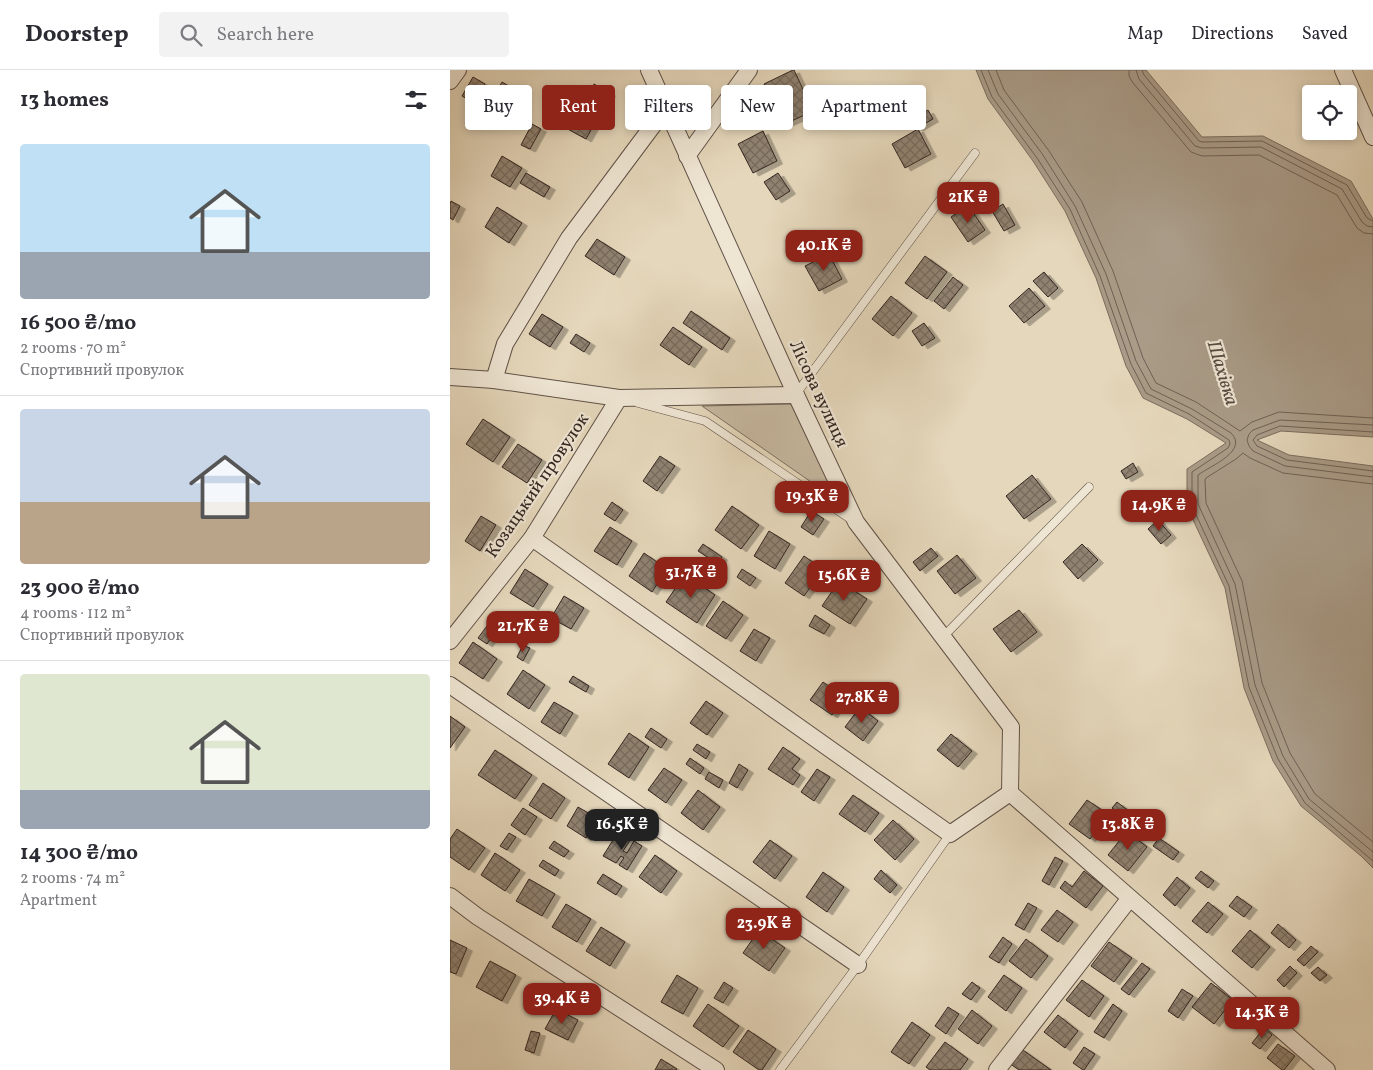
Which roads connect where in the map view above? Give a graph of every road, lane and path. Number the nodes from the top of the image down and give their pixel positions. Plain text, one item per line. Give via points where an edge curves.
1 (458, 70) edge
2 (649, 70) edge
3 (749, 70) edge
4 (1343, 70) edge
5 (450, 81) edge
6 (656, 85) edge
7 (650, 130) edge
8 (676, 130) edge
9 (1373, 136) edge
10 (975, 153) dead end
11 (687, 156) junction
12 (450, 377) edge
13 (494, 380) junction
14 (796, 395) junction
15 (619, 398) junction
16 (1089, 487) dead end
17 (856, 522) junction
18 (532, 538) junction
19 (943, 637) junction
20 (450, 642) edge
21 (450, 685) edge
22 (1010, 793) junction
23 (950, 834) junction
24 (450, 896) edge
25 (1130, 898) junction
26 (858, 965) junction
27 (716, 1070) edge
28 (780, 1070) edge
29 (997, 1070) edge
30 (1327, 1070) edge

1 - 5 street
2 - 6 street, Лісова вулиця
3 - 11 street
4 - 9 street
7 - 13 street via 569,238 505,344
8 - 11 street, Лісова вулиця
10 - 14 lane
11 - 14 street, Лісова вулиця
12 - 13 street
13 - 15 street
14 - 15 street
14 - 17 street, Лісова вулиця
15 - 17 lane via 705,420
15 - 18 street, Козацький провулок
16 - 19 lane
17 - 19 street, Лісова вулиця
18 - 20 street, Козацький провулок
18 - 23 street
19 - 22 street, Лісова вулиця via 1011,727
21 - 26 street
22 - 23 street
22 - 25 street
23 - 26 lane
24 - 27 street
25 - 29 street
25 - 30 street
26 - 28 lane

